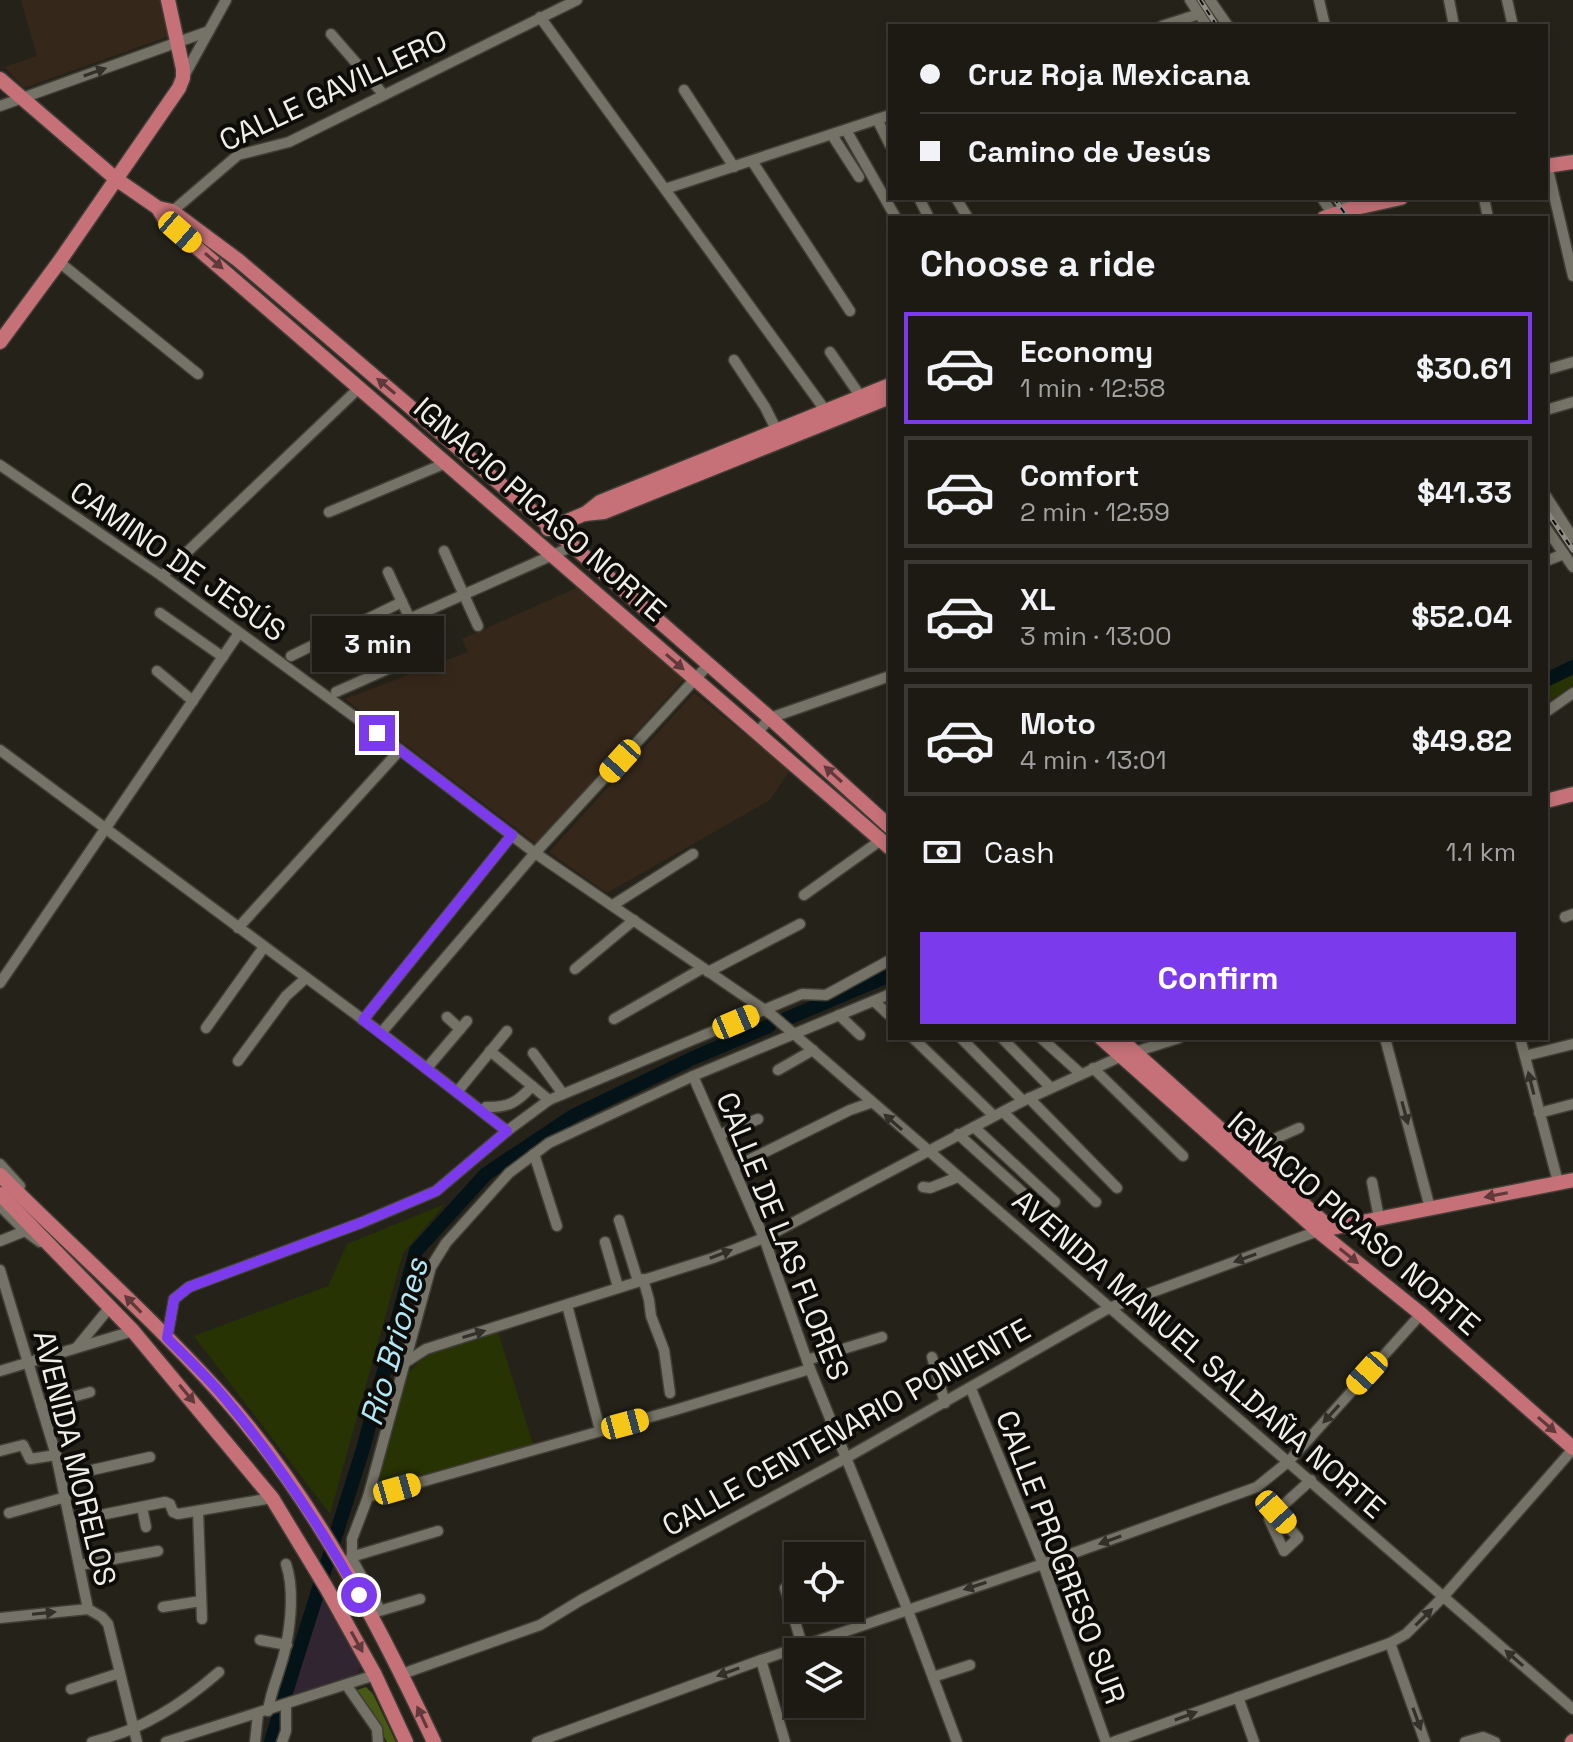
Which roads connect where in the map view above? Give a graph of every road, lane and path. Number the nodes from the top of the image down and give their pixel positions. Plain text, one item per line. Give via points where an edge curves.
1 (168, 0) edge
2 (226, 0) edge
3 (577, 0) edge
4 (1190, 0) edge
5 (1210, 0) edge
6 (1319, 0) edge
7 (1449, 0) edge
8 (1511, 1) edge
9 (1199, 14) junction
10 (540, 17) junction
11 (1168, 24) edge
12 (1206, 24) edge
13 (1227, 24) edge
14 (1325, 24) edge
15 (1454, 24) edge
16 (1513, 24) edge
17 (209, 31) junction
18 (331, 34) dead end
19 (178, 43) junction
20 (183, 78) junction
21 (0, 79) edge
22 (684, 90) dead end
23 (384, 95) junction
24 (21, 98) junction
25 (0, 106) edge
26 (888, 116) edge
27 (877, 119) junction
28 (846, 130) junction
29 (832, 135) junction
30 (888, 141) edge
31 (752, 161) junction
32 (1573, 162) edge
33 (1548, 164) edge
34 (734, 167) junction
35 (1548, 168) edge
36 (859, 177) dead end
37 (116, 179) junction
38 (665, 189) junction
39 (1390, 200) edge
40 (1356, 206) edge
41 (165, 213) junction
42 (895, 216) edge
43 (1332, 216) edge
44 (59, 262) junction
45 (1573, 276) edge
46 (850, 311) dead end
47 (0, 342) edge
48 (830, 352) dead end
49 (734, 360) dead end
50 (1573, 362) edge
51 (1549, 369) dead end
52 (198, 374) dead end
53 (888, 386) edge
54 (360, 387) junction
55 (861, 397) junction
56 (888, 398) edge
57 (1573, 402) edge
58 (1548, 409) edge
59 (829, 416) junction
60 (777, 431) junction
61 (446, 463) junction
62 (0, 465) edge
63 (1548, 499) edge
64 (329, 512) dead end
65 (584, 514) junction
66 (552, 527) junction
67 (1548, 531) edge
68 (531, 536) junction
69 (1573, 538) edge
70 (573, 546) junction
71 (444, 551) dead end
72 (1564, 554) junction
73 (553, 555) junction
74 (1548, 560) edge
75 (1573, 567) edge
76 (388, 572) dead end
77 (162, 576) junction
78 (464, 594) junction
79 (402, 602) junction
80 (160, 613) dead end
81 (411, 618) junction
82 (478, 626) dead end
83 (239, 633) junction
84 (291, 656) dead end
85 (223, 657) junction
86 (709, 664) junction
87 (157, 671) dead end
88 (888, 677) edge
89 (696, 679) junction
90 (336, 692) dead end
91 (1573, 693) edge
92 (193, 701) junction
93 (1548, 711) edge
94 (770, 718) junction
95 (757, 733) junction
96 (0, 750) edge
97 (400, 750) junction
98 (1573, 794) edge
99 (1548, 800) edge
100 (888, 825) edge
101 (106, 830) junction
102 (512, 835) junction
103 (885, 844) edge
104 (535, 853) junction
105 (693, 854) dead end
106 (804, 895) dead end
107 (613, 905) junction
108 (634, 920) junction
109 (800, 924) dead end
110 (238, 928) junction
111 (264, 947) junction
112 (888, 961) edge
113 (575, 969) dead end
114 (705, 970) junction
115 (306, 978) junction
116 (0, 983) edge
117 (888, 995) edge
118 (874, 1001) junction
119 (765, 1010) junction
120 (888, 1014) edge
121 (839, 1015) junction
122 (447, 1017) dead end
123 (614, 1019) dead end
124 (363, 1020) junction
125 (206, 1028) dead end
126 (507, 1031) dead end
127 (381, 1033) junction
128 (795, 1033) junction
129 (860, 1035) dead end
130 (915, 1040) edge
131 (963, 1040) edge
132 (1004, 1040) edge
133 (1043, 1040) edge
134 (1104, 1040) edge
135 (1120, 1040) edge
136 (1173, 1040) edge
137 (1386, 1040) edge
138 (1521, 1040) edge
139 (1573, 1046) edge
140 (813, 1050) junction
141 (490, 1051) junction
142 (533, 1053) dead end
143 (1128, 1054) junction
144 (1525, 1056) junction
145 (238, 1061) dead end
146 (427, 1068) junction
147 (1093, 1068) junction
148 (778, 1070) dead end
149 (1081, 1074) junction
150 (693, 1076) junction
151 (532, 1086) junction
152 (1051, 1088) junction
153 (457, 1092) junction
154 (563, 1094) junction
155 (1026, 1099) junction
156 (549, 1100) junction
157 (870, 1103) junction
158 (1573, 1104) edge
159 (482, 1111) junction
160 (1539, 1113) junction
161 (998, 1114) junction
162 (758, 1119) dead end
163 (974, 1127) junction
164 (1299, 1128) dead end
165 (507, 1131) junction
166 (958, 1134) junction
167 (719, 1135) junction
168 (927, 1151) junction
169 (1245, 1152) junction
170 (534, 1154) junction
171 (1183, 1156) dead end
172 (735, 1167) junction
173 (958, 1177) junction
174 (1, 1178) edge
175 (1566, 1181) edge
176 (1372, 1182) dead end
177 (923, 1187) dead end
178 (1117, 1188) dead end
179 (1022, 1192) dead end
180 (1055, 1202) dead end
181 (1096, 1202) dead end
182 (0, 1206) edge
183 (1430, 1208) junction
184 (1379, 1218) junction
185 (619, 1220) dead end
186 (557, 1226) dead end
187 (1324, 1229) junction
188 (25, 1231) junction
189 (764, 1238) junction
190 (0, 1241) edge
191 (605, 1242) dead end
192 (53, 1250) junction
193 (0, 1270) edge
194 (640, 1280) junction
195 (618, 1287) junction
196 (567, 1305) junction
197 (110, 1307) junction
198 (1109, 1308) junction
199 (1421, 1314) junction
200 (133, 1331) junction
201 (882, 1337) dead end
202 (167, 1338) junction
203 (78, 1346) junction
204 (932, 1357) dead end
205 (29, 1361) junction
206 (403, 1364) junction
207 (808, 1365) junction
208 (0, 1371) edge
209 (971, 1389) junction
210 (90, 1392) dead end
211 (670, 1393) dead end
212 (945, 1403) junction
213 (41, 1406) junction
214 (600, 1430) junction
215 (1573, 1448) edge
216 (0, 1451) edge
217 (56, 1455) junction
218 (150, 1457) dead end
219 (846, 1458) junction
220 (1289, 1461) junction
221 (61, 1477) junction
222 (1311, 1480) junction
223 (66, 1497) junction
224 (368, 1497) junction
225 (272, 1498) junction
226 (142, 1507) junction
227 (198, 1511) junction
228 (1276, 1512) dead end
229 (9, 1513) dead end
230 (71, 1521) junction
231 (146, 1527) dead end
232 (438, 1531) dead end
233 (158, 1551) dead end
234 (346, 1560) junction
235 (286, 1564) dead end
236 (1043, 1564) junction
237 (80, 1565) junction
238 (1444, 1596) junction
239 (420, 1599) dead end
240 (201, 1601) junction
241 (163, 1607) dead end
242 (907, 1608) junction
243 (88, 1609) junction
244 (375, 1612) junction
245 (0, 1618) edge
246 (202, 1619) dead end
247 (822, 1638) edge
248 (260, 1640) dead end
249 (1390, 1643) junction
250 (287, 1645) junction
251 (784, 1652) edge
252 (761, 1660) junction
253 (970, 1665) dead end
254 (219, 1672) dead end
255 (120, 1673) junction
256 (402, 1674) junction
257 (375, 1675) junction
258 (933, 1677) junction
259 (347, 1686) junction
260 (71, 1689) dead end
261 (1238, 1697) junction
262 (286, 1705) junction
263 (1573, 1709) edge
264 (263, 1713) junction
265 (134, 1730) junction
266 (92, 1742) edge
267 (137, 1742) edge
268 (166, 1742) edge
269 (255, 1742) edge
270 (282, 1742) edge
271 (378, 1742) edge
272 (406, 1742) edge
273 (434, 1742) edge
274 (537, 1742) edge
275 (785, 1742) edge
276 (957, 1742) edge
277 (1106, 1742) edge
278 (1113, 1742) edge
279 (1254, 1742) edge
280 (1425, 1742) edge
281 (1465, 1742) edge
282 (1495, 1742) edge

1 - 19 main road
2 - 17 street
3 - 10 street, CALLE GAVILLERO
4 - 9 street
5 - 13 street
6 - 14 street
7 - 15 street
8 - 16 street
9 - 11 street
9 - 12 street
10 - 23 street, CALLE GAVILLERO
10 - 38 street
17 - 19 street
17 - 20 street
18 - 23 street
19 - 20 main road
24 -> 19 street
20 - 37 main road
21 - 24 main road, IGNACIO PICASO NORTE
22 - 34 street
23 - 41 street, CALLE GAVILLERO via 289,142 238,155
24 - 25 street
24 - 37 main road, IGNACIO PICASO NORTE
26 - 27 street
27 - 28 street
27 - 30 street
28 - 29 street
28 - 42 street
29 - 31 street
29 - 36 street
31 - 34 street
31 - 46 street
32 - 33 main road
34 - 38 street
35 - 45 street
37 - 41 main road, IGNACIO PICASO NORTE
37 - 44 main road
38 - 59 street
39 - 40 main road
40 - 43 main road
41 -> 54 main road, IGNACIO PICASO NORTE
66 -> 41 main road, IGNACIO PICASO NORTE via 238,260
44 - 47 main road
44 - 52 street
48 - 55 street
49 - 60 street
50 - 51 street
53 - 55 main road
54 - 61 main road, IGNACIO PICASO NORTE
54 - 77 street
55 - 59 main road
56 - 59 main road
57 - 58 street
59 - 60 main road
59 - 65 main road via 604,512
60 - 65 main road via 600,502
61 - 64 street
61 - 68 main road, IGNACIO PICASO NORTE
62 - 77 street, CAMINO DE JESÚS
63 - 69 street
65 - 66 main road
66 - 68 main road
66 - 70 main road, IGNACIO PICASO NORTE
67 - 72 street
68 - 73 main road, IGNACIO PICASO NORTE
70 - 73 street
70 - 86 main road, IGNACIO PICASO NORTE
71 - 78 street
72 - 74 street
72 - 75 street
73 - 78 street
73 -> 89 main road, IGNACIO PICASO NORTE
76 - 79 street
77 - 83 street, CAMINO DE JESÚS
78 - 81 street
78 - 82 street
79 - 81 street
79 - 84 street
80 - 85 street
81 - 90 street via 428,656
83 - 85 street
83 - 97 street, CAMINO DE JESÚS
85 - 92 street
86 - 89 street
86 - 94 main road, IGNACIO PICASO NORTE
87 - 92 street
88 - 94 street
89 - 95 main road, IGNACIO PICASO NORTE
89 - 104 street
91 - 93 street
92 - 101 street
94 - 95 street
100 -> 94 main road, IGNACIO PICASO NORTE
95 - 103 main road, IGNACIO PICASO NORTE
96 - 101 street
97 - 102 street, CAMINO DE JESÚS
97 - 110 street
98 - 99 main road
101 - 110 street
101 - 116 street
102 - 104 street, CAMINO DE JESÚS
102 - 124 street
103 - 106 street
104 - 107 street, CAMINO DE JESÚS
104 - 127 street
105 - 107 street
107 - 108 street, CAMINO DE JESÚS
108 - 113 street
108 - 114 street, CAMINO DE JESÚS
109 - 114 street
110 - 111 street
111 - 115 street
111 - 125 street
112 - 119 street via 826,995 802,994
114 - 119 street, CAMINO DE JESÚS
114 - 123 street
115 - 124 street
115 - 145 street via 286,996
117 - 118 street
118 - 120 street
118 - 121 street
119 - 128 street, CAMINO DE JESÚS
119 - 154 street
121 - 128 street
121 - 129 street
122 - 146 street via 464,1025
124 - 127 street
126 - 141 street
127 - 146 street
128 - 140 street, AVENIDA MANUEL SALDAÑA NORTE
128 - 150 street
130 - 161 street
131 - 155 street
132 - 152 street
133 - 149 street
134 - 143 main road, IGNACIO PICASO NORTE
135 - 143 main road, IGNACIO PICASO NORTE
136 - 143 street
137 -> 183 street
138 - 144 street
139 - 144 street
140 - 148 street
140 - 157 street, AVENIDA MANUEL SALDAÑA NORTE
141 - 151 street
141 - 153 street
142 - 154 street
143 - 147 street
143 - 169 main road, IGNACIO PICASO NORTE
143 - 187 main road, IGNACIO PICASO NORTE
160 -> 144 street
146 - 153 street
147 - 149 street
147 - 171 street
149 - 152 street
150 - 167 street, CALLE DE LAS FLORES
150 - 170 street
151 - 156 street
151 - 159 street via 512,1105
152 - 155 street
153 - 159 street
154 - 156 street
155 - 161 street
155 - 178 street
156 - 165 street
168 -> 157 street, AVENIDA MANUEL SALDAÑA NORTE
157 - 172 street
158 - 160 street
159 - 165 street
160 - 175 street
161 - 163 street
161 - 181 street
162 - 167 street
163 - 166 street
163 - 180 street
164 - 169 street
165 - 202 street via 436,1191 189,1287 174,1299
166 - 168 street
166 - 179 street
167 - 172 street, CALLE DE LAS FLORES
168 - 173 street, AVENIDA MANUEL SALDAÑA NORTE
168 - 189 street
169 - 187 main road, IGNACIO PICASO NORTE
170 - 186 street
170 - 206 street via 509,1173 431,1267
172 - 189 street, CALLE DE LAS FLORES
173 - 177 street
173 - 198 street, AVENIDA MANUEL SALDAÑA NORTE
174 - 192 main road
202 -> 174 main road
175 -> 183 main road
176 - 184 street
182 - 188 street
183 - 184 main road
184 - 187 main road
185 - 194 street
187 -> 198 street, CALLE CENTENARIO PONIENTE
187 -> 199 main road, IGNACIO PICASO NORTE
188 - 190 street
188 - 192 street
194 -> 189 street
189 - 207 street, CALLE DE LAS FLORES
191 - 195 street
192 - 197 main road
193 - 205 street, AVENIDA MORELOS
194 - 195 street
194 - 211 street via 664,1350
195 - 196 street
206 -> 196 street via 426,1349
196 - 214 street
197 - 200 main road
197 - 203 street
198 - 209 street, CALLE CENTENARIO PONIENTE
198 - 220 street, AVENIDA MANUEL SALDAÑA NORTE
199 -> 215 main road, IGNACIO PICASO NORTE
199 -> 220 street
200 - 203 street
200 -> 225 main road
201 - 207 street
202 - 234 main road via 264,1447
203 - 205 street
204 - 212 street
205 - 208 street
205 - 213 street, AVENIDA MORELOS
206 - 224 street
207 - 214 street
207 - 219 street, CALLE DE LAS FLORES
209 - 212 street, CALLE CENTENARIO PONIENTE
209 - 236 street, CALLE PROGRESO SUR
210 - 213 street
212 - 219 street, CALLE CENTENARIO PONIENTE
213 - 217 street, AVENIDA MORELOS
214 - 224 street
215 - 238 street
216 - 217 street via 23,1445 34,1460
217 - 221 street, AVENIDA MORELOS
218 - 221 street
219 - 242 street, CALLE DE LAS FLORES
219 - 256 street, CALLE CENTENARIO PONIENTE via 540,1625
220 - 222 street, AVENIDA MANUEL SALDAÑA NORTE
220 -> 236 street via 1257,1487
221 - 223 street, AVENIDA MORELOS
222 - 228 street
222 - 238 street, AVENIDA MANUEL SALDAÑA NORTE
223 - 229 street
223 - 230 street, AVENIDA MORELOS
224 - 234 street
225 - 227 street
225 -> 257 main road
226 - 227 street via 165,1502 175,1514
226 - 230 street
226 - 231 street
227 - 240 street
230 - 237 street, AVENIDA MORELOS
232 - 234 street
233 - 237 street
234 - 244 main road
235 - 250 street
236 -> 242 street
236 - 277 street, CALLE PROGRESO SUR
237 - 243 street, AVENIDA MORELOS
249 -> 238 street
263 -> 238 street, AVENIDA MANUEL SALDAÑA NORTE
239 - 244 street
240 - 241 street
240 - 246 street
242 - 247 street
242 - 258 street, CALLE DE LAS FLORES
245 -> 243 street
243 - 255 street, AVENIDA MORELOS via 108,1624
244 - 256 main road
248 - 250 street
249 - 261 street
249 -> 280 street
250 - 264 street
251 - 252 street
252 -> 274 street
252 - 275 street
253 - 258 street
254 - 265 street via 190,1697
255 - 260 street
255 - 265 street, AVENIDA MORELOS
273 -> 256 main road
257 - 259 street
257 - 272 main road
258 - 276 street, CALLE DE LAS FLORES
259 - 262 street
259 - 271 street via 377,1729
278 -> 261 street
261 - 279 street
262 - 264 street
262 - 270 street
264 - 268 street
264 - 269 street
265 - 266 street
265 - 267 street, AVENIDA MORELOS
281 - 282 street via 1488,1737

